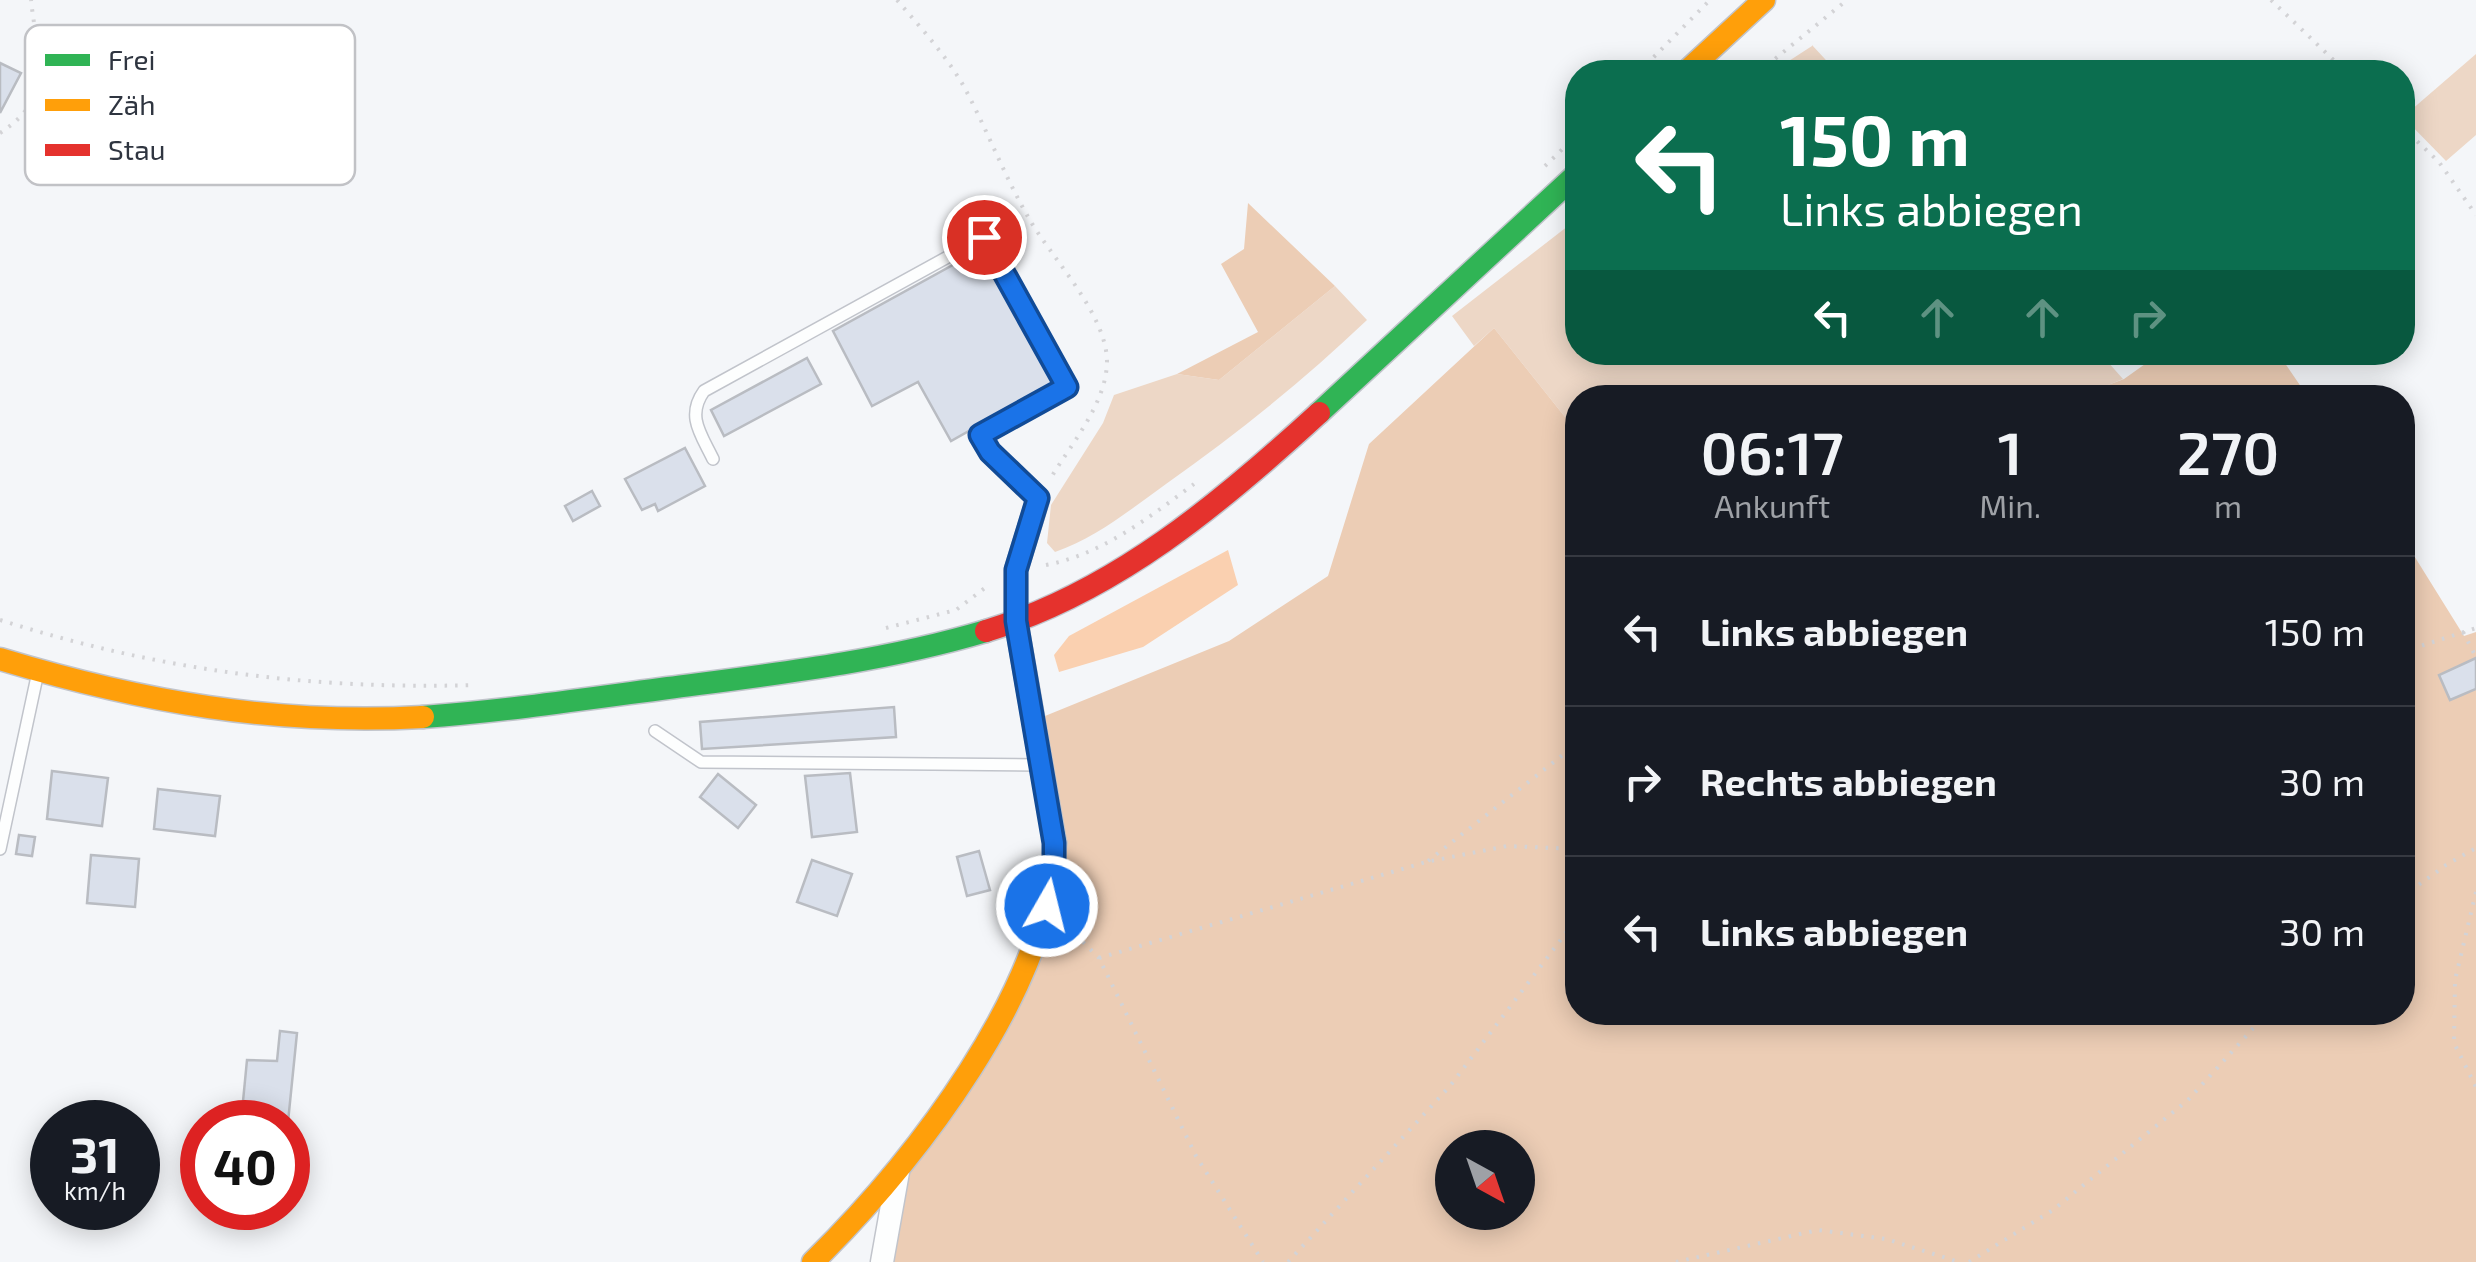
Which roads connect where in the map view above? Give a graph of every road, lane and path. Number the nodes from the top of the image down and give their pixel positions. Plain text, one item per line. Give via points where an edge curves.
1 (31, 0) edge
2 (898, 0) edge
3 (1710, 0) edge
4 (1764, 0) edge
5 (1848, 0) edge
6 (2270, 0) edge
7 (34, 25) edge
8 (1651, 60) edge
9 (1699, 60) edge
10 (1775, 60) edge
11 (2333, 60) edge
12 (25, 112) edge
13 (0, 133) edge
14 (2415, 139) edge
15 (1565, 147) edge
16 (1535, 176) dead end
17 (1565, 185) edge
18 (2476, 214) edge
19 (714, 459) dead end
20 (1205, 476) dead end
21 (1038, 498) junction
22 (1016, 570) junction
23 (0, 620) edge
24 (1016, 621) junction
25 (2476, 628) edge
26 (882, 630) dead end
27 (2464, 632) junction
28 (2415, 648) edge
29 (2476, 657) edge
30 (0, 659) edge
31 (38, 671) junction
32 (479, 685) dead end
33 (655, 731) dead end
34 (1565, 753) edge
35 (1043, 765) junction
36 (1565, 848) edge
37 (2476, 848) edge
38 (0, 849) edge
39 (1426, 862) junction
40 (2415, 888) edge
41 (2476, 892) edge
42 (1047, 906) junction
43 (1565, 934) edge
44 (1099, 958) junction
45 (2256, 1025) edge
46 (2476, 1087) edge
47 (899, 1168) junction
48 (813, 1262) edge
49 (882, 1262) edge
50 (1263, 1262) edge
51 (1288, 1262) edge
52 (1676, 1262) edge
53 (1960, 1262) edge
54 (1968, 1262) edge

1 - 7 path
2 - 21 path via 962,84 1026,215 1104,340 1102,387
3 - 8 path
4 - 9 main road
5 - 10 path
6 - 11 path
12 - 13 path
14 - 18 path
15 - 16 path
17 - 24 main road via 1235,490 1114,574
19 - 21 lane via 693,418 704,391 984,237 1067,387 980,435
20 - 22 path via 1110,542 1072,560
21 - 22 main road
22 - 24 main road
22 - 26 path via 956,610
23 - 32 path via 203,671 399,687
24 - 31 main road via 844,664 427,718 226,712
24 - 35 main road
25 - 27 path
27 - 28 path
27 - 29 path
30 - 31 main road
31 - 38 lane
33 - 35 lane via 701,762
34 - 39 path
35 - 42 main road via 1054,843
36 - 39 path via 1507,846
37 - 40 path
39 - 44 path
41 - 46 path via 2456,980 2454,1043
42 - 44 path
42 - 47 main road via 981,1046
43 - 51 path via 1450,1086
44 - 50 path via 1196,1156
45 - 54 path via 2188,1100 2054,1210
47 - 48 main road
47 - 49 street
52 - 53 path via 1818,1230 1886,1239

